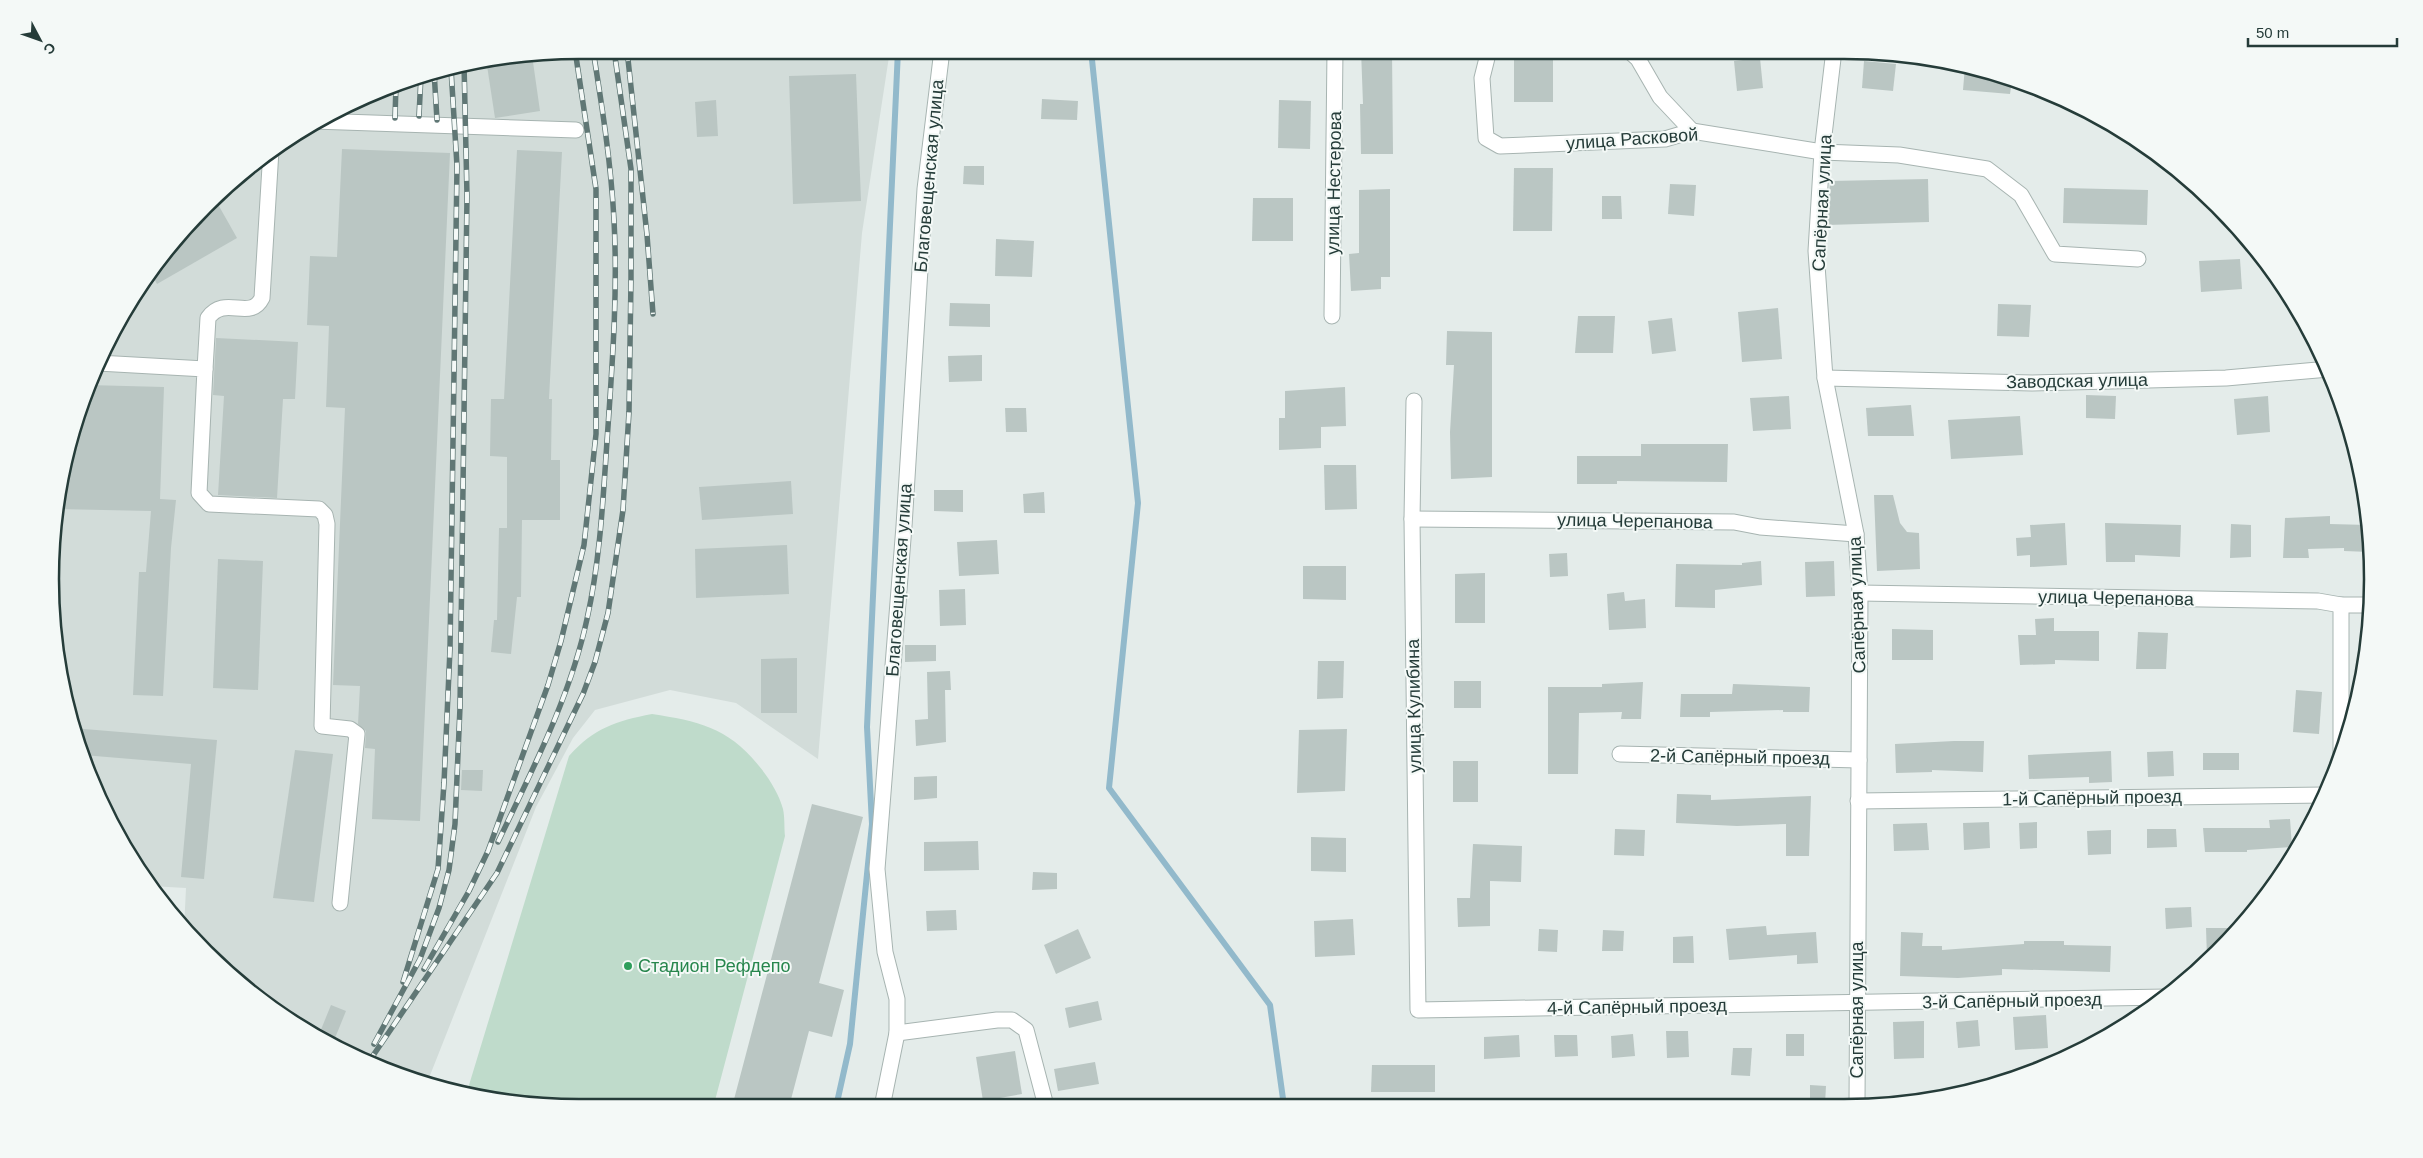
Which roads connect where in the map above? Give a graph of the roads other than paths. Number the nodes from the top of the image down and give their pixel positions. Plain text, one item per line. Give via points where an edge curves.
1 (940, 59) edge
2 (1335, 59) edge
3 (1487, 59) edge
4 (1638, 59) edge
5 (1833, 59) edge
6 (329, 122) edge
7 (576, 130) dead end
8 (1692, 131) junction
9 (1822, 152) junction
10 (270, 160) edge
11 (2138, 258) dead end
12 (1332, 316) dead end
13 (105, 363) edge
14 (205, 369) junction
15 (2320, 370) edge
16 (1825, 378) junction
17 (1414, 401) dead end
18 (1412, 519) junction
19 (1856, 534) junction
20 (1860, 593) junction
21 (2363, 605) edge
22 (2341, 606) junction
23 (2342, 730) edge
24 (1620, 754) dead end
25 (1859, 760) junction
26 (2317, 795) edge
27 (1858, 801) junction
28 (340, 903) dead end
29 (2154, 997) edge
30 (1856, 1004) junction
31 (1418, 1010) joint
32 (897, 1033) junction
33 (884, 1099) edge
34 (1044, 1099) edge
35 (1857, 1099) edge

1 - 32 street, Благовещенская улица via 925,189 878,869 885,952 897,999
2 - 12 street, улица Нестерова
3 - 8 street, улица Расковой via 1482,78 1486,138 1500,146 1665,139
4 - 8 street via 1660,97
5 - 9 street, Сапёрная улица
6 - 7 street
8 - 9 street, улица Расковой
9 - 11 street, улица Расковой via 1899,155 1987,169 2021,195 2055,254
9 - 16 street, Сапёрная улица via 1816,251
10 - 14 street via 262,298 259,305 252,308 218,308 208,318
13 - 14 street
14 - 28 street via 199,493 204,500 209,504 319,509 325,515 322,726 350,729 357,734
15 - 16 street, Заводская улица via 2226,378 2032,383
16 - 19 street, Сапёрная улица
17 - 18 street, улица Кулибина
18 - 19 street, улица Черепанова via 1734,522
18 - 31 street, улица Кулибина
19 - 20 street, Сапёрная улица
20 - 22 street, улица Черепанова via 2318,601
20 - 25 street, Сапёрная улица
21 - 22 street, улица Черепанова
22 - 23 street
24 - 25 street, 2-й Сапёрный проезд
25 - 27 street, Сапёрная улица
26 - 27 street, 1-й Сапёрный проезд
27 - 30 street, Сапёрная улица
29 - 30 street, 3-й Сапёрный проезд
30 - 31 street, 4-й Сапёрный проезд
30 - 35 street, Сапёрная улица
32 - 33 street, Благовещенская улица
32 - 34 street via 1012,1020 1026,1030

